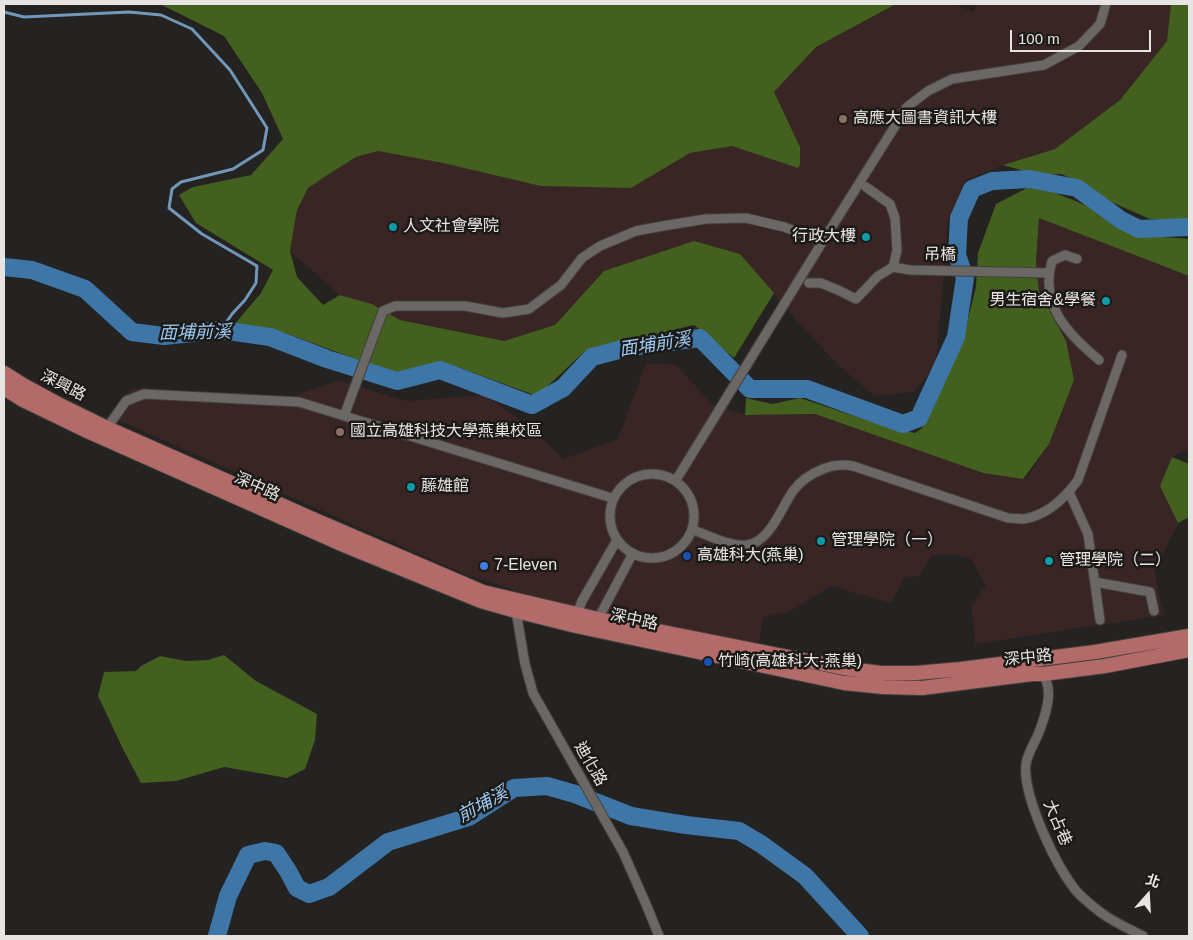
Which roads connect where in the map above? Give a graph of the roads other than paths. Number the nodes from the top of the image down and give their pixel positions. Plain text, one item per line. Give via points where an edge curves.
1 (1106, 4) edge
2 (866, 187) dead end
3 (823, 240) junction
4 (1077, 258) dead end
5 (893, 267) junction
6 (1049, 273) junction
7 (809, 283) dead end
8 (1122, 355) dead end
9 (1099, 360) dead end
10 (4, 373) edge
11 (4, 388) edge
12 (344, 416) junction
13 (105, 433) junction
14 (676, 480) junction
15 (1069, 492) junction
16 (612, 498) junction
17 (693, 530) junction
18 (617, 540) junction
19 (633, 553) junction
20 (1095, 582) junction
21 (516, 606) junction
22 (1154, 611) dead end
23 (577, 614) junction
24 (598, 619) junction
25 (1100, 620) dead end
26 (582, 627) junction
27 (1189, 636) edge
28 (1189, 650) edge
29 (1030, 660) junction
30 (1045, 679) junction
31 (659, 936) edge
32 (1143, 936) edge

1 - 3 street via 1100,24 1079,46 1044,65 952,79 907,107
2 - 5 street via 890,204 896,218 897,250
3 - 12 street via 746,218 706,219 636,231 600,246 582,258 561,286 529,309 503,313 465,306 395,306 383,311
3 - 14 street
4 - 6 street via 1065,255 1052,261
5 - 6 street, 吊橋
5 - 7 street via 878,276 856,299 821,283
6 - 9 street via 1051,301 1066,329
8 - 15 street via 1078,480
10 - 13 main road, 深興路
11 - 13 main road, 深興路 via 23,400
12 - 13 street via 299,402 144,394 126,401
12 - 16 street
13 - 21 main road, 深中路
14 - 16 street via 658,474 638,476 618,488
14 - 17 street via 693,502
15 - 17 street via 1038,514 1023,519 1008,518 852,466 832,466 809,475 793,490 760,541 734,545
15 - 20 street via 1088,534
16 - 18 street via 610,515
17 - 19 street via 677,551 665,556 652,558
18 - 19 street
18 - 23 street
19 - 24 street
20 - 22 street via 1150,592
20 - 25 street
21 - 23 main road, 深中路
21 - 26 main road, 深中路
21 - 31 street, 迪化路 via 533,694 623,852
23 - 24 main road, 深中路
23 - 26 street
24 - 26 street
24 - 29 main road, 深中路 via 882,673 916,673
26 - 30 main road, 深中路 via 844,683 922,688 1032,674
27 - 29 main road, 深中路
28 - 30 main road, 深中路
29 - 30 street
30 - 32 street, 大占巷 via 1049,694 1047,706 1026,764 1035,812 1070,884 1103,914

